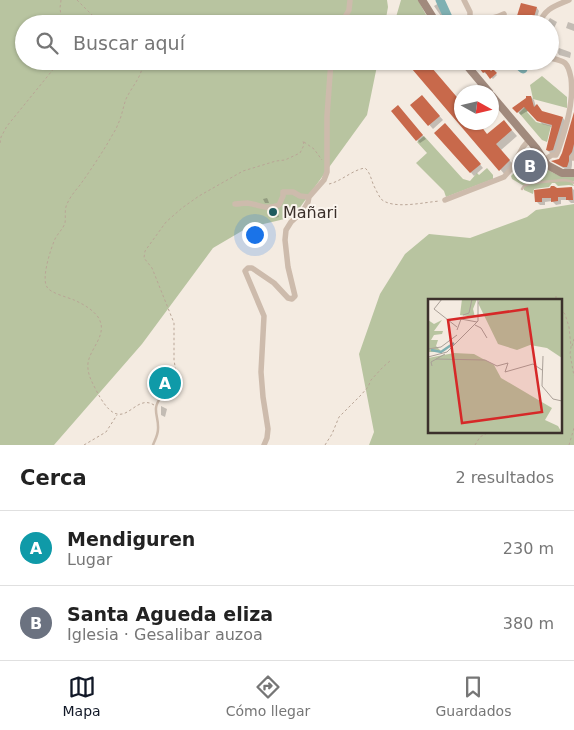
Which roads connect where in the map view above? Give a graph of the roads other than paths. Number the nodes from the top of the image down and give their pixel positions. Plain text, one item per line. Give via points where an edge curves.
1 (350, 0) edge
2 (422, 0) edge
3 (464, 0) edge
4 (569, 0) edge
5 (346, 15) edge
6 (431, 15) edge
7 (470, 15) edge
8 (543, 15) edge
9 (570, 65) edge
10 (330, 70) edge
11 (471, 70) edge
12 (483, 85) edge
13 (499, 104) edge
14 (529, 140) junction
15 (544, 160) junction
16 (574, 173) edge
17 (574, 183) edge
18 (522, 188) dead end
19 (309, 197) junction
20 (445, 200) road end
21 (235, 204) dead end
22 (166, 398) road end
23 (153, 445) edge
24 (264, 445) edge

1 - 5 street
2 - 6 main road
3 - 7 street
4 - 8 street
9 - 15 street via 573,86 571,109 556,156
10 - 19 street via 328,169 326,177
11 - 12 main road
13 - 14 main road
14 - 15 main road
14 - 20 street via 504,177
15 - 16 main road via 562,173
17 - 18 lane via 570,180 531,183
19 - 21 street via 283,192 279,205 272,207
19 - 24 street via 303,211 286,232 294,297 288,298 274,283 252,268 245,270 264,316 261,372 268,429
22 - 23 lane via 161,398 156,406 158,434

